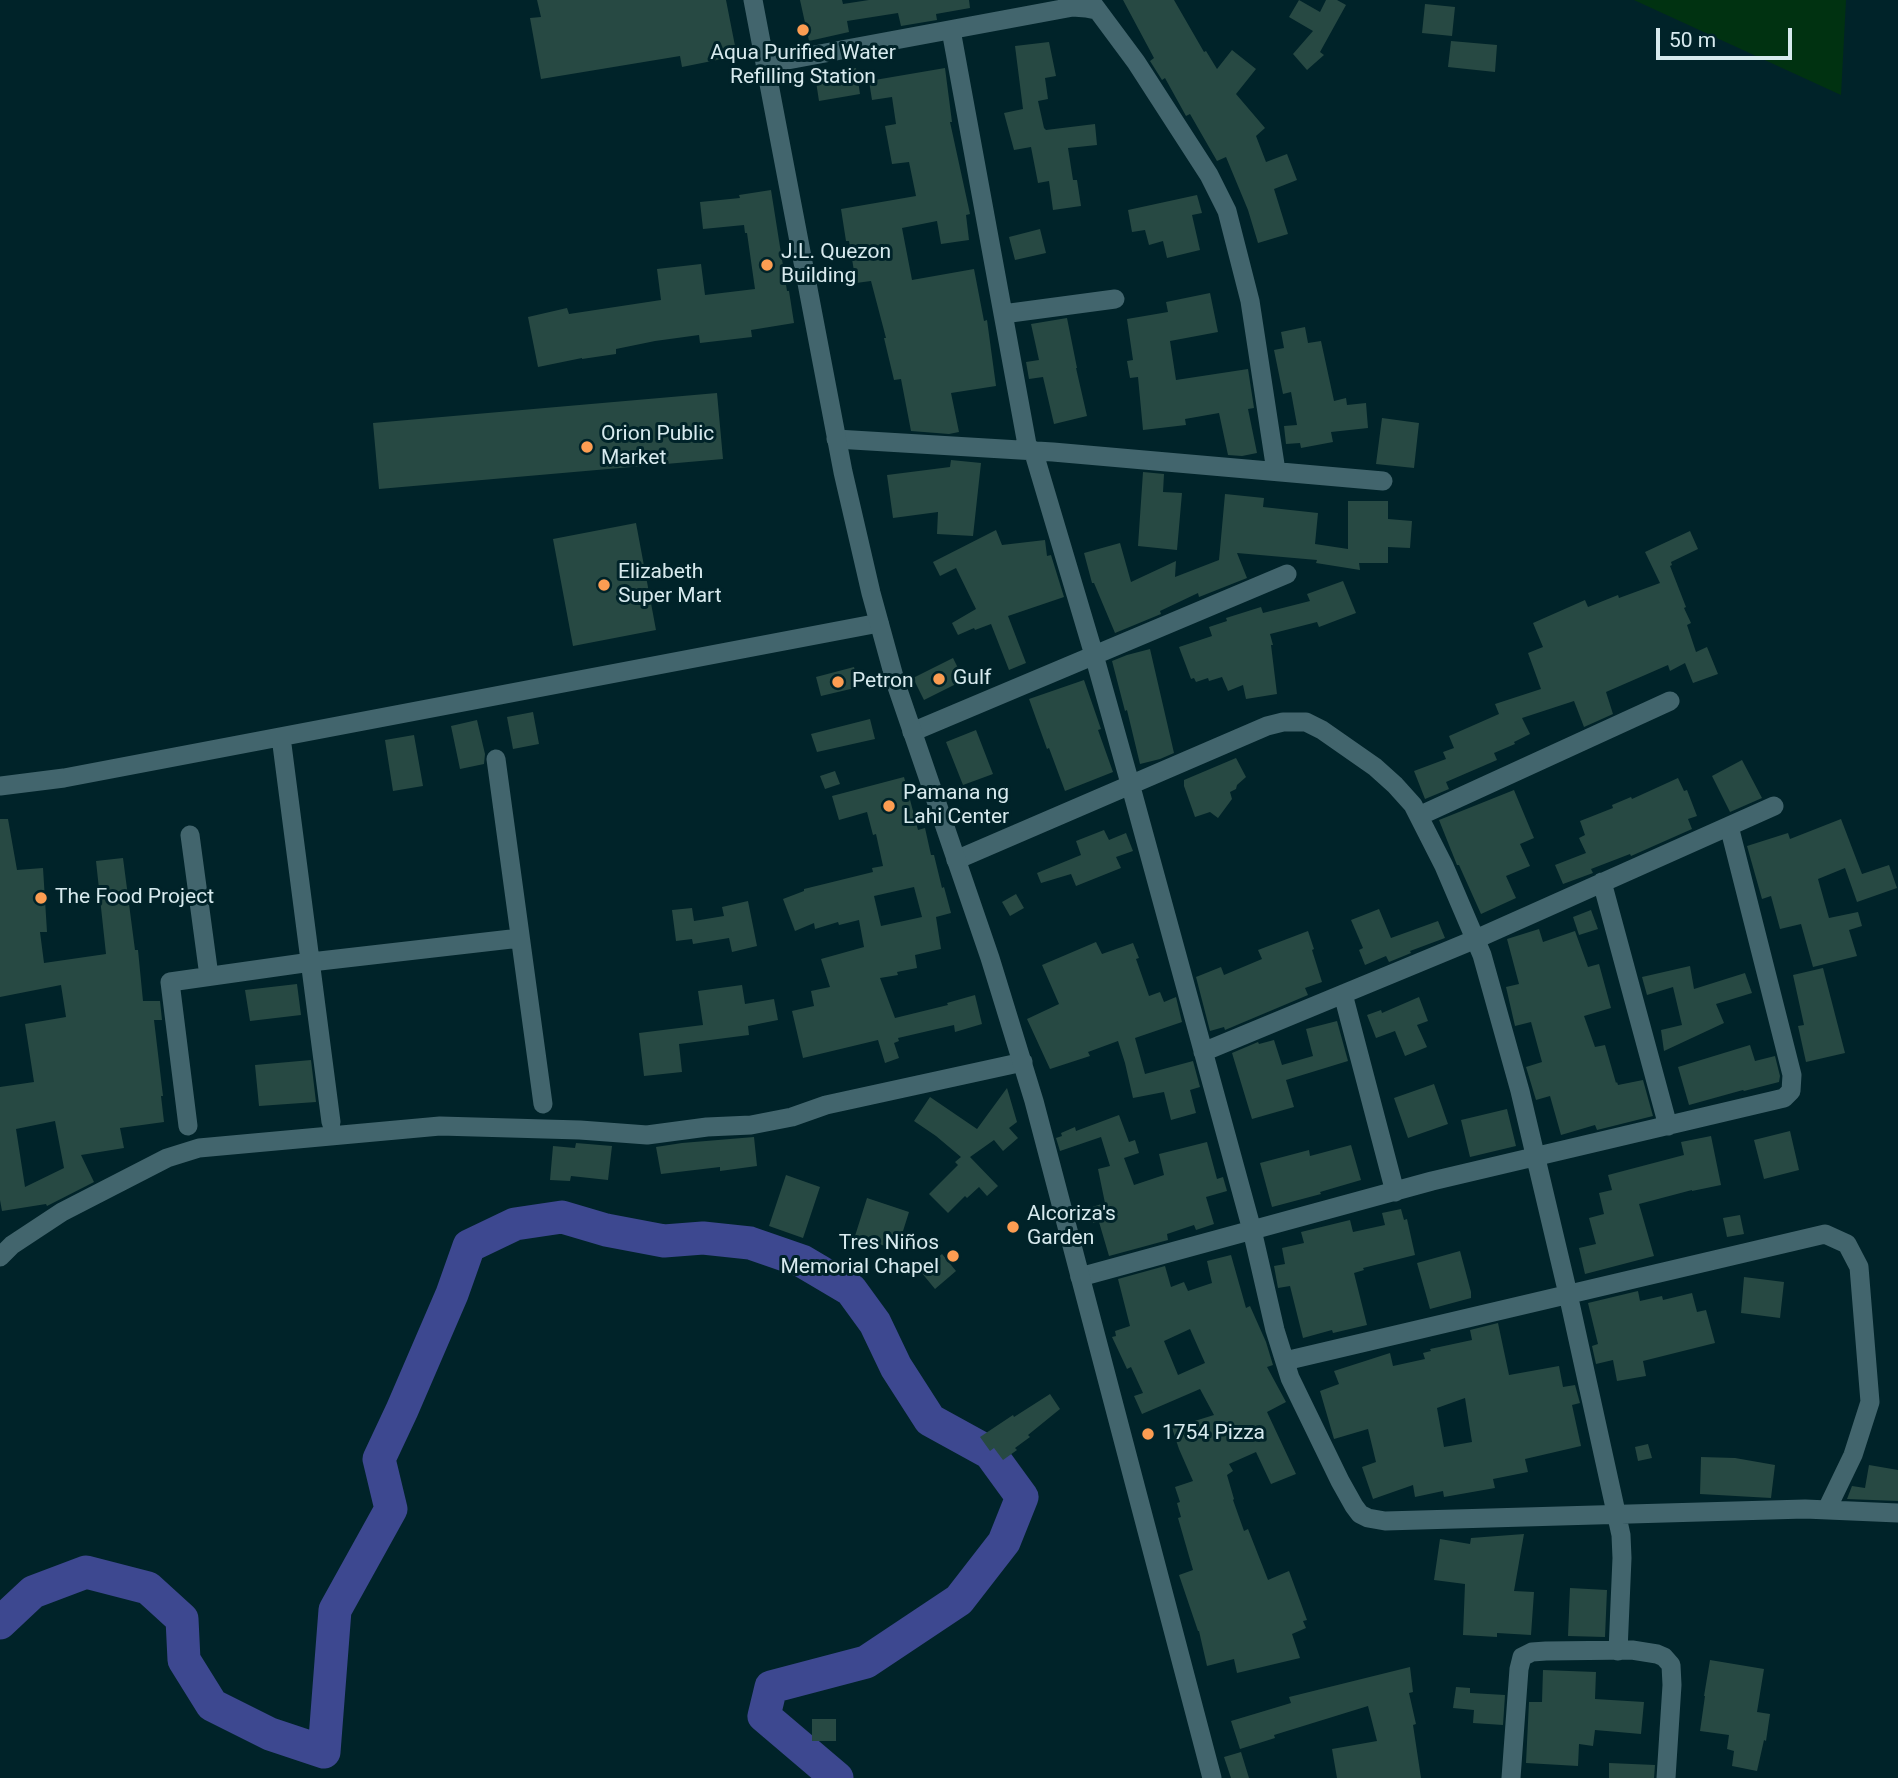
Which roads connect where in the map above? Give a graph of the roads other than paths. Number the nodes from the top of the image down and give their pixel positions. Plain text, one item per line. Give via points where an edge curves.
1 (753, 0) edge
2 (1093, 5) edge
3 (951, 30) junction
4 (766, 64) junction
5 (1115, 299) dead end
6 (1003, 314) junction
7 (836, 439) junction
8 (1031, 450) junction
9 (1276, 471) junction
10 (1383, 481) dead end
11 (1287, 574) dead end
12 (880, 622) junction
13 (1094, 655) junction
14 (1670, 701) dead end
15 (912, 732) junction
16 (281, 737) junction
17 (496, 759) dead end
18 (0, 786) edge
19 (1131, 787) junction
20 (1774, 806) dead end
21 (1419, 816) junction
22 (1729, 826) junction
23 (190, 835) dead end
24 (956, 860) junction
25 (1602, 883) junction
26 (520, 938) junction
27 (1476, 939) junction
28 (310, 962) junction
29 (209, 976) junction
30 (1343, 994) junction
31 (1203, 1052) junction
32 (1023, 1062) junction
33 (542, 1104) dead end
34 (331, 1122) dead end
35 (188, 1126) dead end
36 (1668, 1126) junction
37 (1536, 1157) junction
38 (1395, 1192) junction
39 (1252, 1230) junction
40 (0, 1256) edge
41 (1080, 1277) junction
42 (1568, 1294) junction
43 (1285, 1361) junction
44 (1827, 1509) junction
45 (1898, 1513) edge
46 (1616, 1514) junction
47 (1618, 1651) junction
48 (1212, 1778) edge
49 (1511, 1778) edge
50 (1665, 1778) edge

1 - 4 street
2 - 3 street
2 - 9 street via 1136,62 1227,211 1250,301
3 - 4 street
3 - 6 street
4 - 7 street
5 - 6 street
6 - 8 street
7 - 8 street
7 - 12 street
8 - 9 street
8 - 13 street
9 - 10 street
11 - 13 street
12 - 15 street
12 - 16 street
13 - 15 street
13 - 19 street
14 - 21 street
15 - 24 street
16 - 18 street
16 - 28 street
17 - 26 street
19 - 21 street via 1267,726 1300,721 1322,730 1374,767 1413,804
19 - 24 street
19 - 31 street
20 - 22 street
21 - 27 street
22 - 25 street
22 - 36 street via 1792,1087 1776,1101
23 - 29 street
24 - 32 street
25 - 27 street
25 - 36 street
26 - 28 street
26 - 33 street
27 - 30 street
27 - 37 street
28 - 29 street
28 - 34 street
29 - 35 street via 170,982
30 - 31 street
30 - 38 street
31 - 39 street
32 - 40 street via 751,1125 647,1135 440,1126 199,1148 167,1158 62,1212
32 - 41 street
36 - 37 street
37 - 38 street
37 - 42 street
38 - 39 street
39 - 41 street
39 - 43 street
41 - 48 street
42 - 43 street
42 - 44 street via 1825,1234 1847,1244 1859,1267 1870,1402 1853,1455
42 - 46 street
43 - 46 street via 1346,1495 1368,1518
44 - 45 street
44 - 46 street
46 - 47 street via 1622,1558
47 - 49 street via 1532,1652 1522,1657
47 - 50 street via 1657,1654 1671,1665

